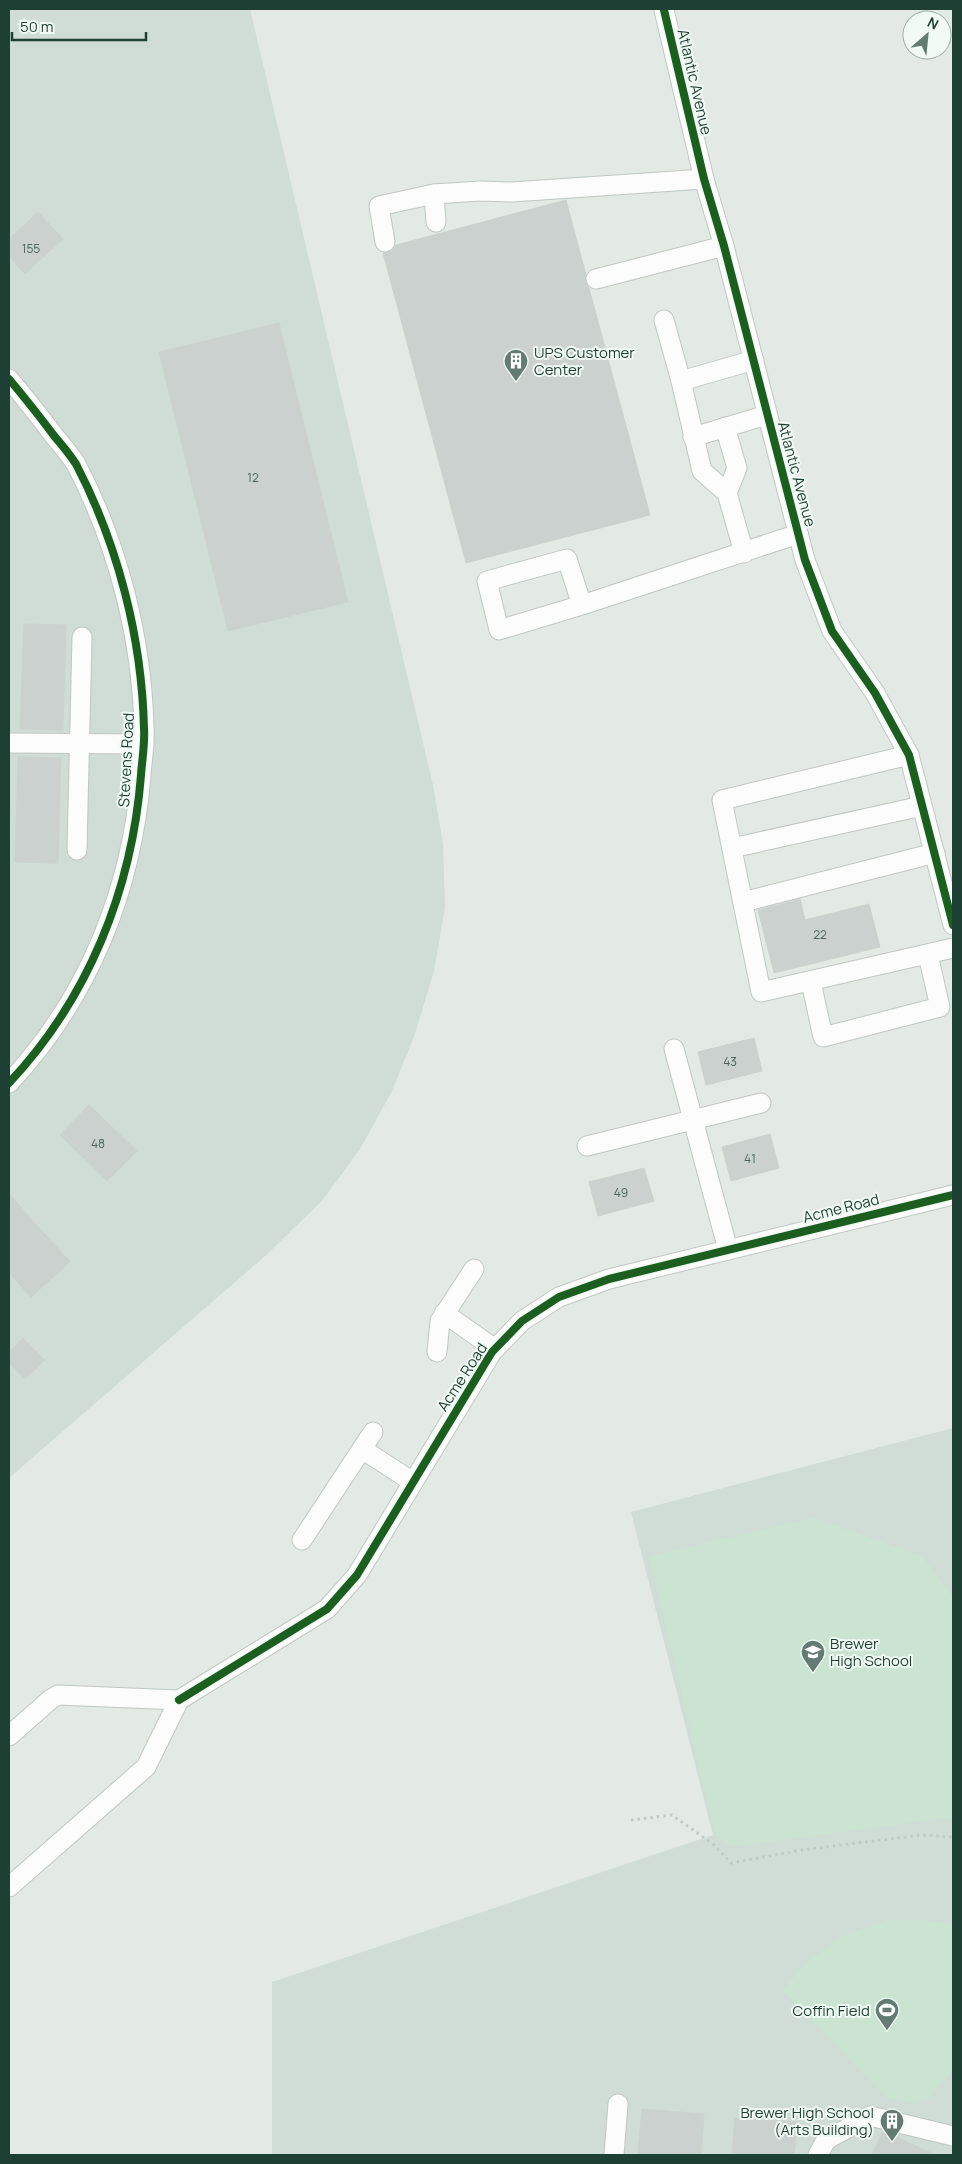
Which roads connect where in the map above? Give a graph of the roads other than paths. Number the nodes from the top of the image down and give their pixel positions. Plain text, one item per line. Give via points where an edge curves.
1 (664, 10) edge
2 (704, 179) junction
3 (434, 194) junction
4 (436, 222) dead end
5 (385, 242) dead end
6 (724, 246) junction
7 (596, 279) dead end
8 (664, 320) dead end
9 (754, 360) junction
10 (9, 379) edge
11 (681, 381) junction
12 (767, 415) junction
13 (725, 427) junction
14 (693, 437) junction
15 (727, 493) junction
16 (798, 534) junction
17 (744, 553) junction
18 (582, 605) junction
19 (82, 637) dead end
20 (9, 743) edge
21 (80, 744) junction
22 (144, 744) junction
23 (909, 755) junction
24 (922, 806) junction
25 (732, 848) junction
26 (77, 850) dead end
27 (934, 853) junction
28 (743, 902) junction
29 (953, 925) edge
30 (953, 948) edge
31 (928, 955) junction
32 (811, 982) junction
33 (674, 1049) dead end
34 (9, 1083) edge
35 (761, 1103) dead end
36 (692, 1120) junction
37 (587, 1146) dead end
38 (953, 1195) edge
39 (728, 1250) junction
40 (474, 1269) dead end
41 (444, 1313) junction
42 (495, 1349) junction
43 (437, 1352) dead end
44 (373, 1432) dead end
45 (362, 1449) junction
46 (413, 1482) junction
47 (302, 1540) dead end
48 (180, 1700) junction
49 (9, 1736) edge
50 (9, 1887) edge
51 (618, 2104) dead end
52 (953, 2136) edge
53 (614, 2155) edge
54 (818, 2155) edge

1 - 2 street, Atlantic Avenue
2 - 3 street
2 - 6 street, Atlantic Avenue
3 - 4 street
3 - 5 street via 379,206
6 - 7 street
6 - 9 street, Atlantic Avenue
8 - 11 street
9 - 11 street
9 - 12 street, Atlantic Avenue
10 - 22 street, Stevens Road via 75,463 104,530 124,589 139,660
11 - 14 street
12 - 13 street
12 - 16 street, Atlantic Avenue
13 - 14 street
13 - 15 street via 737,468
14 - 15 street via 702,470
15 - 17 street
16 - 17 street
16 - 23 street, Atlantic Avenue via 832,630 875,693
17 - 18 street
18 - 18 street via 567,559 487,581 498,630
19 - 21 street
20 - 21 street
21 - 22 street
21 - 26 street
22 - 34 street, Stevens Road via 139,801 128,863 93,963 59,1020
23 - 24 street, Atlantic Avenue
23 - 25 street via 722,800
24 - 25 street
24 - 27 street, Atlantic Avenue
25 - 28 street
27 - 28 street
27 - 29 street, Atlantic Avenue
28 - 32 street via 761,992
30 - 31 street
31 - 32 street
31 - 32 street via 940,1008 824,1037
33 - 36 street
35 - 36 street
36 - 37 street
36 - 39 street
38 - 39 street, Acme Road
39 - 42 street, Acme Road via 609,1279 559,1297 522,1321
40 - 41 street
41 - 42 street
41 - 43 street via 440,1321
42 - 46 street, Acme Road
44 - 45 street
45 - 46 street
45 - 47 street
46 - 48 street, Acme Road via 357,1575 327,1609
48 - 49 street via 58,1695
48 - 50 street via 146,1767
51 - 53 street
52 - 54 street via 870,2116 826,2140

